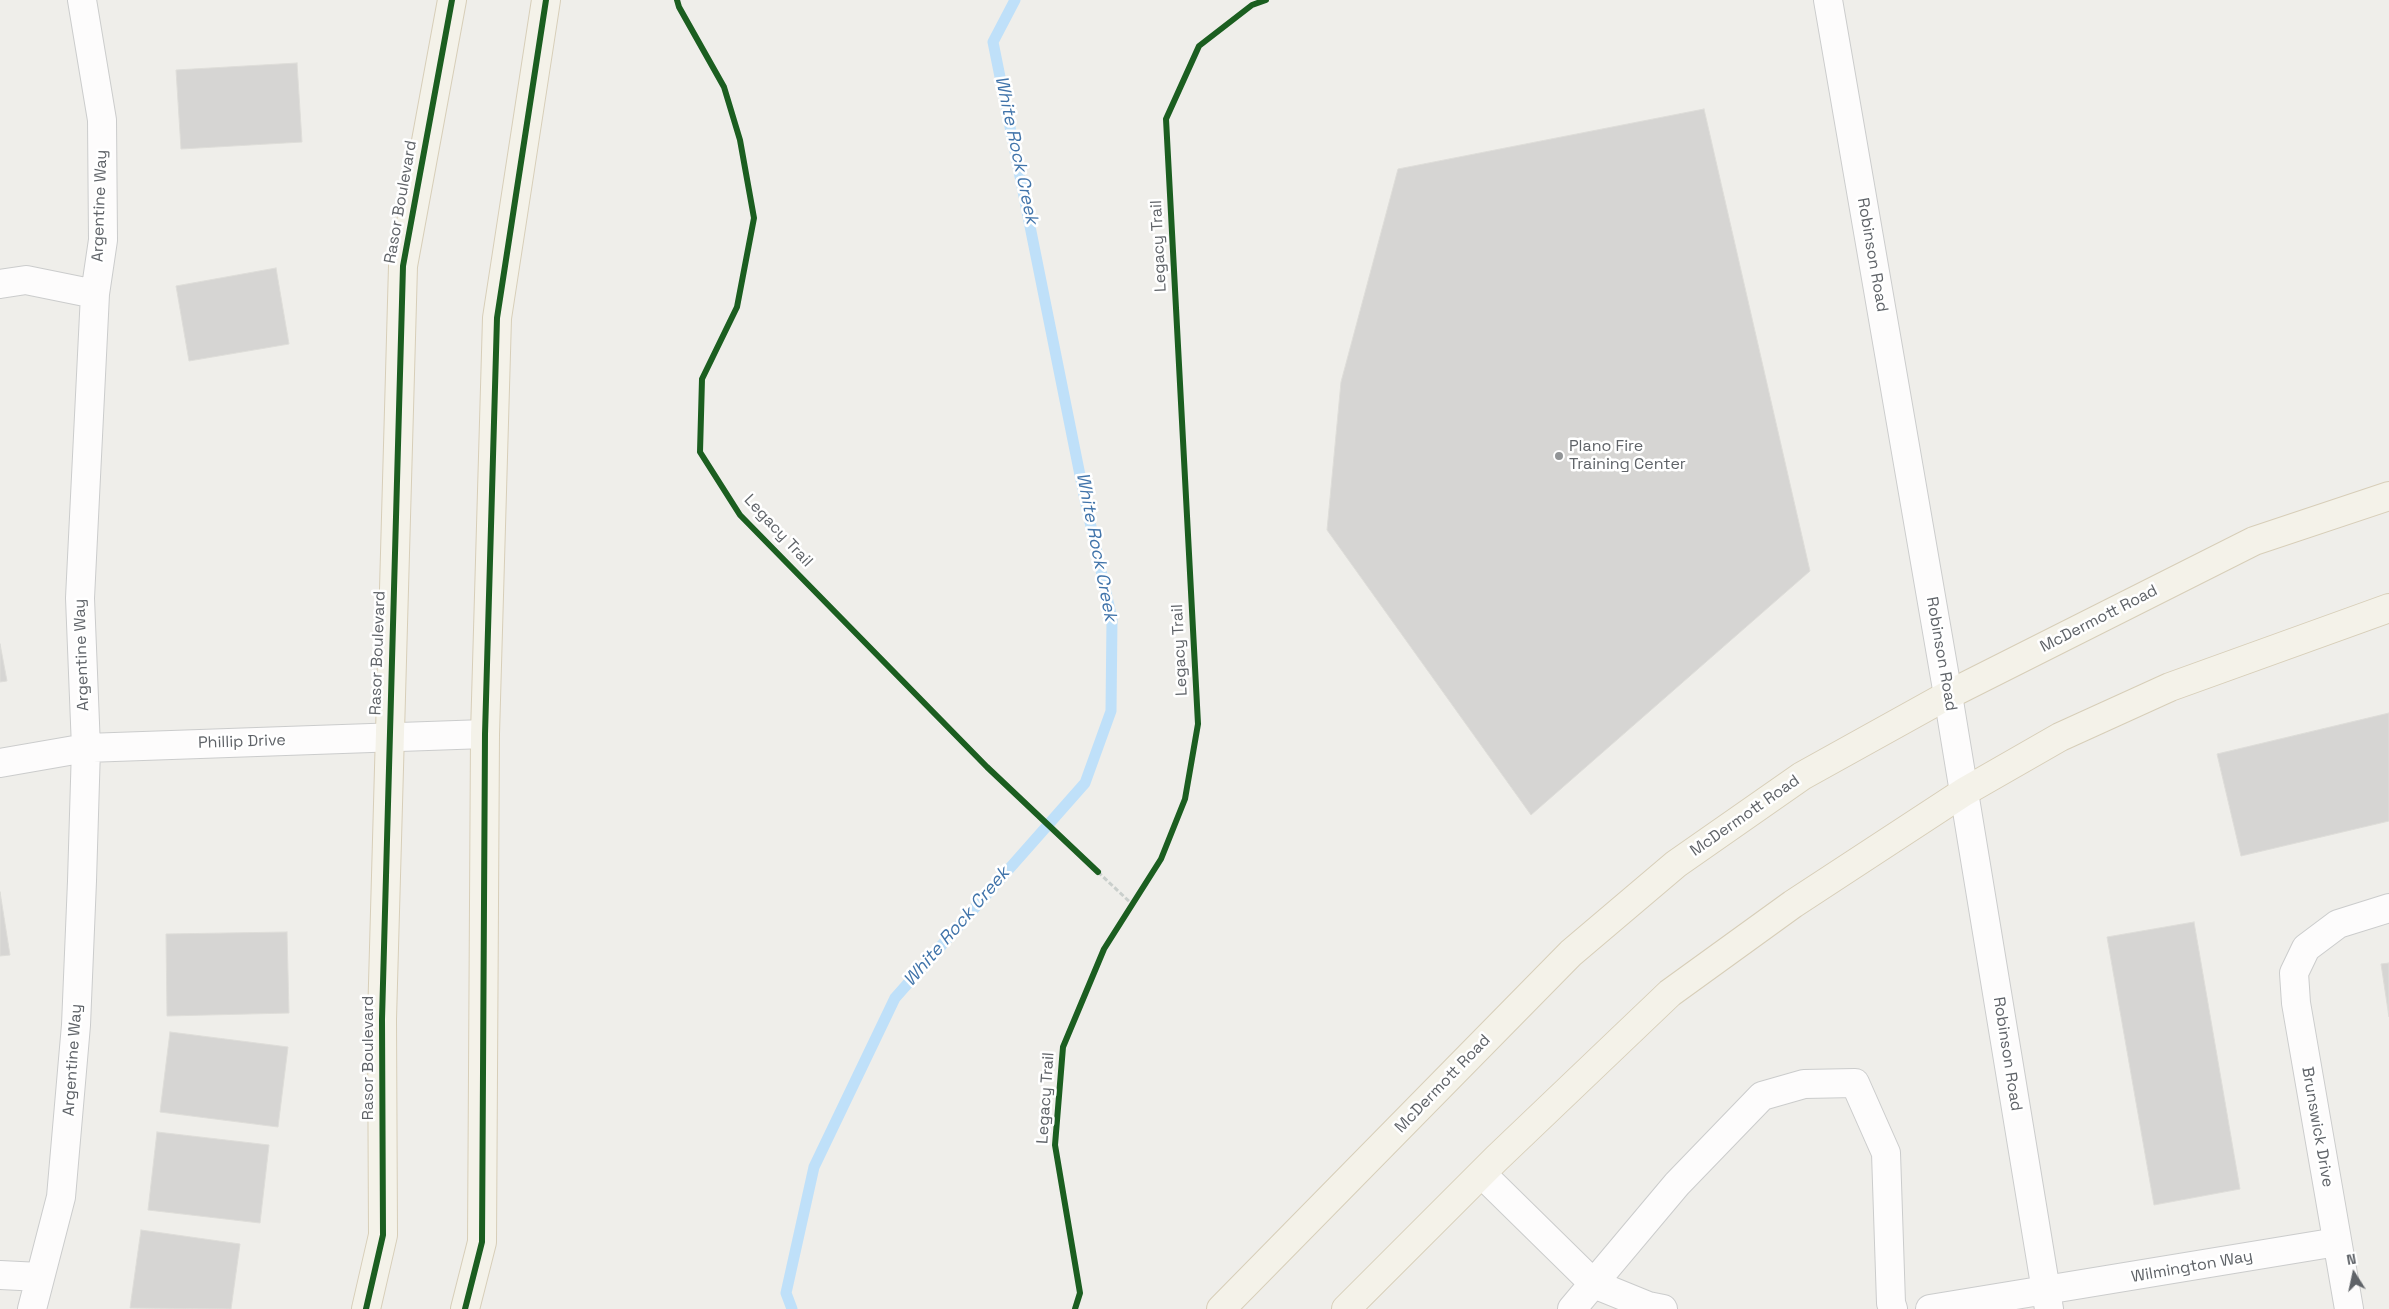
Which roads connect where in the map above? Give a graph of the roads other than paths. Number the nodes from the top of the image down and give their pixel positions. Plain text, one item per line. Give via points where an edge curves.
1 (82, 0) edge
2 (452, 0) edge
3 (546, 0) edge
4 (1828, 0) edge
5 (0, 284) edge
6 (96, 294) junction
7 (2389, 496) edge
8 (2389, 608) edge
9 (1948, 695) junction
10 (486, 734) junction
11 (389, 736) junction
12 (86, 748) junction
13 (0, 764) edge
14 (1964, 792) junction
15 (2389, 908) edge
16 (1482, 1174) junction
17 (2337, 1242) junction
18 (0, 1275) edge
19 (40, 1277) junction
20 (1594, 1284) junction
21 (2048, 1300) edge
22 (32, 1309) edge
23 (366, 1309) edge
24 (465, 1309) edge
25 (1221, 1309) edge
26 (1346, 1309) edge
27 (1572, 1309) edge
28 (1663, 1309) edge
29 (1893, 1309) edge
30 (1930, 1309) edge
31 (2349, 1309) edge

1 - 6 street, Argentine Way via 102,120 103,240
2 - 11 main road, Rasor Boulevard via 403,266
3 - 10 main road via 497,318
4 - 9 street, Robinson Road
5 - 6 street via 26,280
6 - 12 street, Argentine Way via 80,598
7 - 9 main road, McDermott Road via 2254,541
8 - 14 main road via 2170,687 2060,737
9 - 14 street, Robinson Road
9 - 25 main road, McDermott Road via 1802,776 1676,864 1579,946
10 - 11 street, Phillip Drive
10 - 24 main road via 482,1242
11 - 12 street, Phillip Drive
11 - 23 main road, Rasor Boulevard via 382,1019 383,1235
12 - 13 street, Phillip Drive
12 - 19 street, Argentine Way via 76,1025 68,1125 61,1196
14 - 16 main road via 1752,931 1670,993
14 - 21 street, Robinson Road
15 - 17 street, Brunswick Drive via 2338,924 2306,948 2294,973 2296,1003
16 - 20 street
16 - 26 main road
17 - 21 street, Wilmington Way
17 - 31 street, Brunswick Drive
18 - 19 street
19 - 22 street, Argentine Way
20 - 27 street
20 - 28 street
20 - 29 street via 1677,1184 1762,1096 1804,1084 1855,1083 1886,1153
21 - 30 street, Wilmington Way

